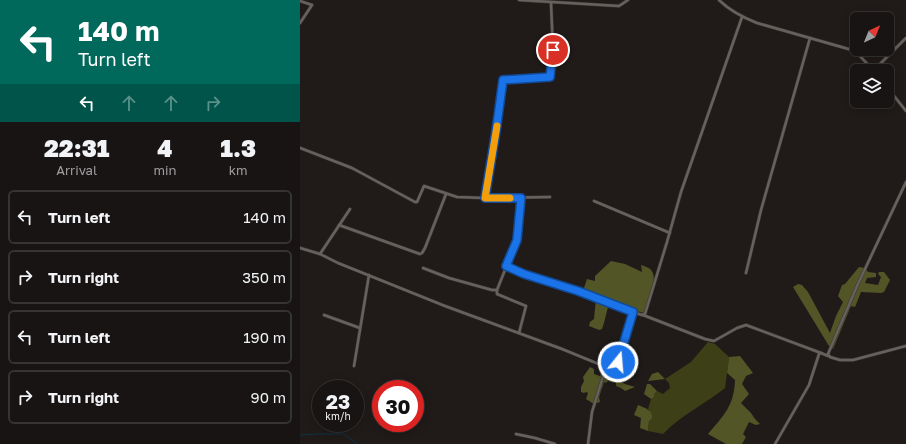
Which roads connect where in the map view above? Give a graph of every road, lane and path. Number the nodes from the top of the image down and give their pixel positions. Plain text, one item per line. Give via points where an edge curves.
1 (519, 0) edge
2 (628, 0) edge
3 (718, 0) edge
4 (300, 1) edge
5 (551, 3) junction
6 (742, 17) junction
7 (300, 23) edge
8 (810, 38) junction
9 (906, 38) edge
10 (867, 64) edge
11 (880, 64) edge
12 (894, 96) edge
13 (906, 111) edge
14 (300, 148) edge
15 (906, 182) edge
16 (446, 194) junction
17 (550, 197) dead end
18 (485, 198) junction
19 (521, 198) junction
20 (594, 201) dead end
21 (350, 209) dead end
22 (339, 225) junction
23 (670, 233) junction
24 (300, 248) edge
25 (320, 254) junction
26 (506, 266) junction
27 (423, 268) dead end
28 (746, 273) dead end
29 (369, 275) junction
30 (497, 290) junction
31 (633, 312) junction
32 (644, 314) junction
33 (324, 315) dead end
34 (360, 328) junction
35 (518, 333) junction
36 (906, 346) edge
37 (821, 353) junction
38 (829, 356) junction
39 (354, 366) dead end
40 (606, 367) junction
41 (516, 434) dead end
42 (554, 444) edge
43 (588, 444) edge
44 (775, 444) edge

1 - 5 street
2 - 5 street via 619,6
3 - 6 street
4 - 7 street via 312,5
5 - 18 street via 553,50 550,77 503,80
6 - 8 street
6 - 23 street via 680,192
8 - 10 street via 852,50
8 - 28 street via 761,210
9 - 11 street
12 - 13 street
14 - 16 street via 352,168 415,202 418,202 424,186
15 - 38 street via 828,352
16 - 18 street
16 - 22 street via 425,248 420,254
17 - 19 street
18 - 19 street
19 - 26 street via 517,240
20 - 23 street
21 - 22 street
22 - 25 street
23 - 32 street
24 - 25 street
25 - 29 street
26 - 30 street
26 - 31 street
27 - 30 street via 461,282
29 - 34 street
29 - 35 street
30 - 35 street via 497,294 526,306
31 - 32 street
31 - 40 street via 617,366
32 - 37 street via 714,341 746,325
33 - 34 street
34 - 39 street
35 - 40 street
36 - 38 street via 853,360 840,360
37 - 38 street
37 - 44 street via 809,385
40 - 43 street via 592,412
41 - 42 street

